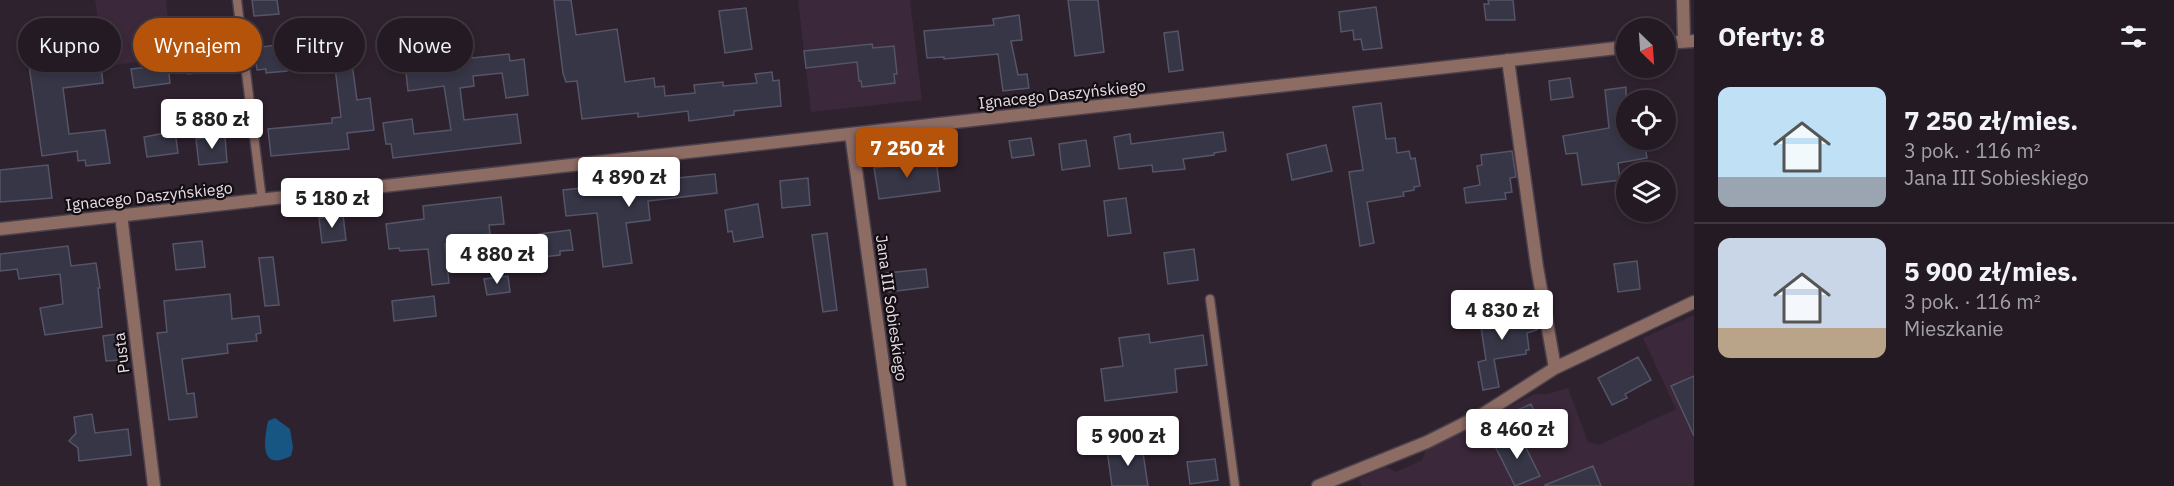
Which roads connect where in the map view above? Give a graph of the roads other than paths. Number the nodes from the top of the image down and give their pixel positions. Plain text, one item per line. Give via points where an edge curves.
1 (237, 0) edge
2 (1683, 0) edge
3 (1689, 41) edge
4 (1616, 48) edge
5 (1508, 60) junction
6 (851, 134) junction
7 (262, 200) junction
8 (121, 215) junction
9 (0, 229) edge
10 (1210, 299) dead end
11 (1694, 302) edge
12 (1555, 368) junction
13 (154, 486) edge
14 (900, 486) edge
15 (1235, 486) edge
16 (1318, 486) edge

1 - 7 lane
2 - 3 street
4 - 5 street, Ignacego Daszyńskiego
5 - 6 street, Ignacego Daszyńskiego
5 - 12 street
6 - 7 street, Ignacego Daszyńskiego
6 - 14 street, Jana III Sobieskiego
7 - 8 street, Ignacego Daszyńskiego
8 - 9 street, Ignacego Daszyńskiego
8 - 13 street, Pusta
10 - 15 lane
11 - 12 street
12 - 16 street via 1483,414 1427,442

